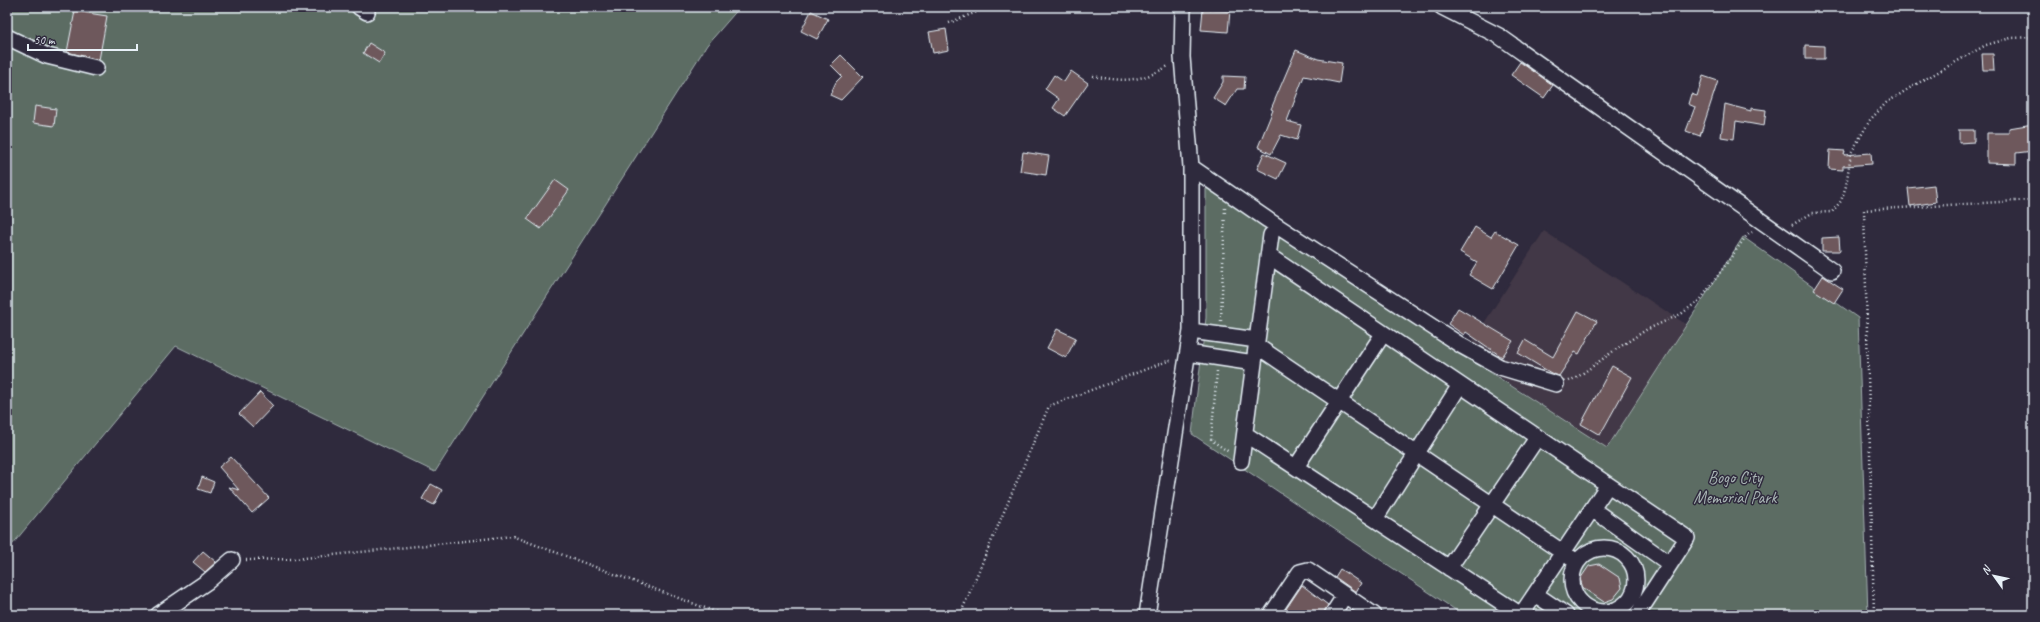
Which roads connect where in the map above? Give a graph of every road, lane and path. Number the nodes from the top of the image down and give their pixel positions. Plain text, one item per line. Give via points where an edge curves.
1 (989, 7) edge
2 (1183, 7) edge
3 (1442, 7) edge
4 (949, 23) dead end
5 (7, 37) edge
6 (2033, 37) edge
7 (1182, 57) junction
8 (96, 68) dead end
9 (1093, 76) dead end
10 (1191, 167) junction
11 (2033, 200) edge
12 (1774, 230) junction
13 (1271, 235) dead end
14 (1269, 256) junction
15 (1832, 271) dead end
16 (1191, 330) junction
17 (1383, 334) junction
18 (1257, 343) junction
19 (1188, 353) junction
20 (1254, 363) junction
21 (1556, 384) joint
22 (1460, 385) junction
23 (1339, 402) junction
24 (1245, 434) junction
25 (1537, 438) junction
26 (1416, 454) junction
27 (1241, 460) dead end
28 (1296, 467) junction
29 (1608, 485) junction
30 (1492, 505) junction
31 (1592, 509) junction
32 (1374, 519) junction
33 (1563, 553) junction
34 (232, 560) joint
35 (1577, 562) junction
36 (1670, 564) junction
37 (1449, 568) junction
38 (1535, 594) junction
39 (1345, 595) junction
40 (1637, 606) edge
41 (158, 615) edge
42 (724, 615) edge
43 (960, 615) edge
44 (1146, 615) edge
45 (1271, 615) edge
46 (1332, 615) edge
47 (1374, 615) edge
48 (1521, 615) edge
49 (1566, 615) edge
50 (1874, 615) edge

1 - 4 path
2 - 7 street
3 - 12 street via 1500,36
5 - 8 street via 47,56
6 - 12 path via 2011,38 1986,45 1886,103 1870,120 1851,153 1846,186 1841,201 1832,212 1812,213 1786,228
7 - 9 path via 1152,75 1118,81
7 - 10 street
10 - 16 street
10 - 21 street via 1462,346 1500,367
11 - 50 path via 1864,210
12 - 15 street
12 - 21 path via 1760,226 1747,235 1701,299 1681,314 1646,330 1579,376
13 - 14 street
14 - 17 street
14 - 18 street
16 - 18 street
16 - 19 street
17 - 22 street
17 - 23 street
18 - 20 street
18 - 23 street
19 - 20 street
19 - 43 path via 1050,406
19 - 44 street
20 - 24 street
22 - 25 street
22 - 26 street
23 - 26 street
23 - 28 street
24 - 27 street
24 - 28 street
25 - 29 street
25 - 30 street
26 - 30 street
26 - 32 street
28 - 32 street
29 - 31 street
29 - 36 street via 1687,538
30 - 33 street
30 - 37 street
31 - 33 street
31 - 36 street
32 - 37 street
33 - 35 street
33 - 38 street
34 - 41 street via 208,581
34 - 42 path via 295,559 512,536
35 - 40 street via 1572,582 1579,601 1586,607 1606,612
35 - 40 street via 1592,550 1602,548 1622,552 1629,559 1635,573
36 - 40 street
37 - 48 street
38 - 48 street
38 - 49 street
39 - 45 street via 1308,570 1300,572
39 - 46 street
39 - 47 street

